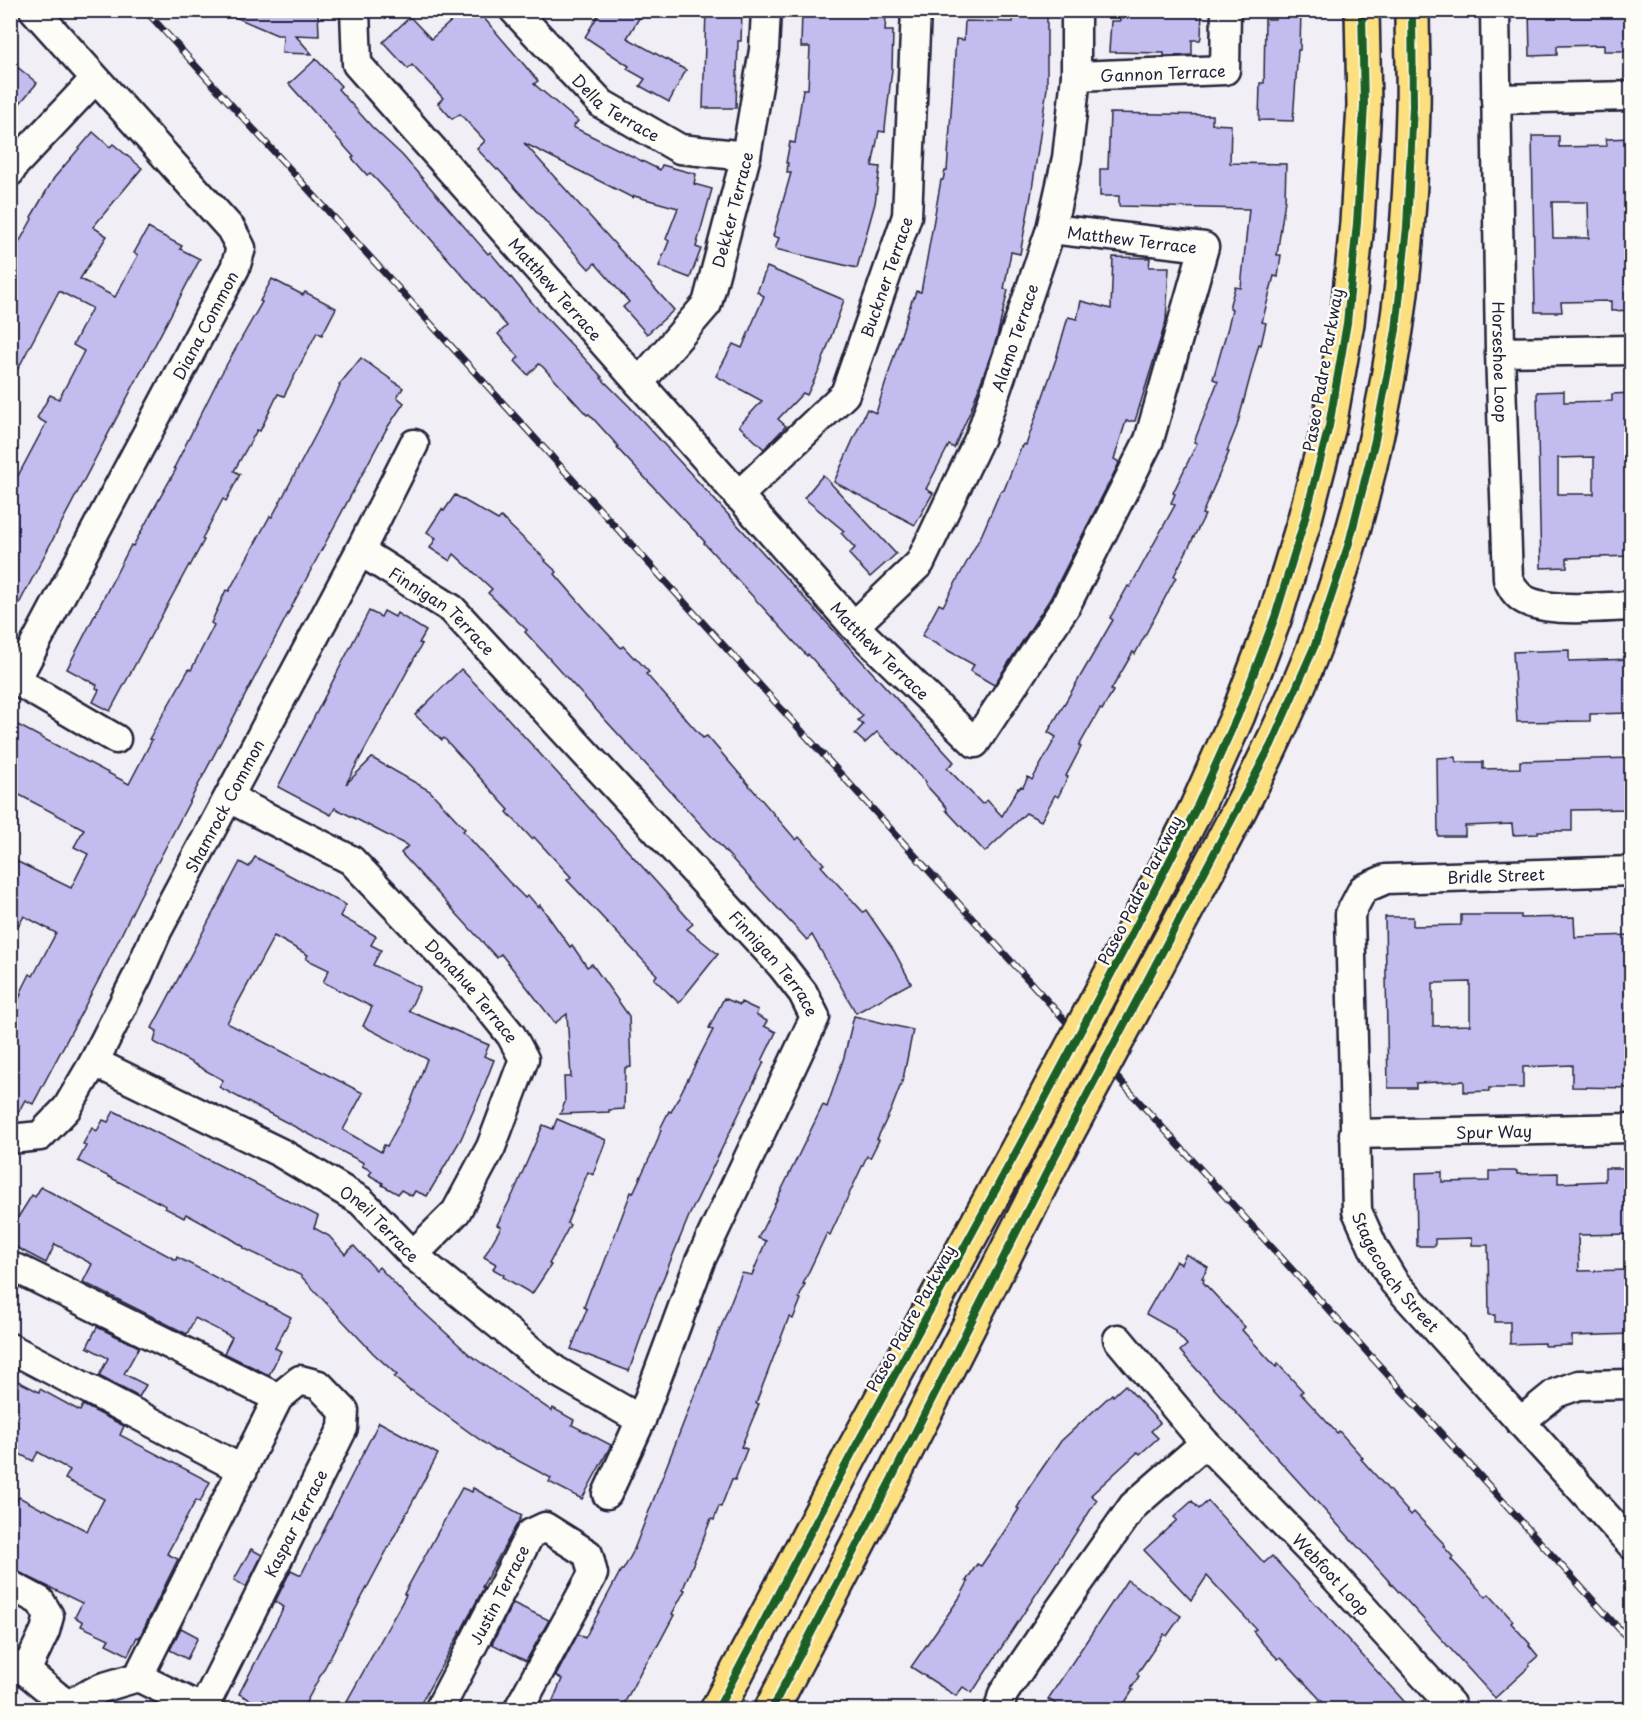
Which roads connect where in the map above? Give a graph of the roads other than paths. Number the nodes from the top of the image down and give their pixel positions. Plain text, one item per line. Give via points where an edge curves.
1 (34, 10) edge
2 (355, 10) edge
3 (766, 10) edge
4 (916, 10) edge
5 (1076, 10) edge
6 (1226, 10) edge
7 (1362, 10) edge
8 (1412, 10) edge
9 (1495, 10) edge
10 (532, 16) edge
11 (1076, 76) junction
12 (95, 79) junction
13 (1632, 96) edge
14 (1496, 99) junction
15 (746, 156) junction
16 (10, 172) edge
17 (1051, 229) junction
18 (1632, 350) edge
19 (1500, 352) junction
20 (639, 383) junction
21 (414, 444) dead end
22 (738, 496) junction
23 (360, 551) junction
24 (1632, 606) edge
25 (855, 626) junction
26 (13, 678) edge
27 (116, 739) dead end
28 (229, 798) junction
29 (1632, 871) edge
30 (1363, 889) joint
31 (94, 1062) junction
32 (1632, 1128) edge
33 (1354, 1134) junction
34 (10, 1139) edge
35 (413, 1255) junction
36 (10, 1267) edge
37 (1118, 1340) dead end
38 (10, 1348) edge
39 (1632, 1384) edge
40 (278, 1398) junction
41 (641, 1420) junction
42 (1520, 1422) junction
43 (1205, 1443) junction
44 (243, 1470) junction
45 (607, 1494) dead end
46 (1632, 1545) edge
47 (10, 1586) edge
48 (18, 1668) edge
49 (138, 1677) junction
50 (65, 1707) edge
51 (204, 1709) edge
52 (439, 1710) edge
53 (518, 1710) edge
54 (717, 1710) edge
55 (771, 1710) edge
56 (999, 1710) edge
57 (1453, 1710) edge

1 - 12 street, Diana Common
2 - 20 street, Matthew Terrace via 357,64
3 - 15 street, Dekker Terrace via 764,50
4 - 22 street, Buckner Terrace via 907,216 845,394
5 - 11 street, Alamo Terrace
6 - 11 street, Gannon Terrace via 1225,70
7 - 54 main road, Paseo Padre Parkway, bridge via 1364,106 1358,223 1347,323 1329,426 1275,617 1238,715 1196,809 1127,944
8 - 55 main road, bridge via 1413,117 1396,330 1375,440 1349,543 1315,645 1271,746
9 - 14 street, Horseshoe Loop
10 - 15 street, Della Terrace via 602,104 680,149
11 - 17 street, Alamo Terrace via 1067,158
12 - 16 street
12 - 26 street, Diana Common via 231,229 240,248 235,268
13 - 14 street
14 - 19 street, Horseshoe Loop
15 - 20 street, Dekker Terrace via 707,304
17 - 25 street, Alamo Terrace via 980,438 920,563
17 - 25 street, Matthew Terrace via 1204,247 1149,440 1065,607 975,743
18 - 19 street
19 - 24 street, Horseshoe Loop via 1508,579 1514,592 1525,601 1547,608
20 - 22 street, Matthew Terrace
21 - 23 street, Shamrock Common
22 - 25 street, Matthew Terrace
23 - 28 street, Shamrock Common
23 - 41 street, Finnigan Terrace via 452,609 782,966 815,1017 700,1261
26 - 27 street
28 - 31 street, Shamrock Common
28 - 35 street, Donahue Terrace via 351,860 468,982 511,1035 524,1059 491,1147 456,1212
29 - 30 street, Bridle Street via 1386,879
30 - 33 street, Stagecoach Street via 1350,914
31 - 34 street, Shamrock Common via 67,1108 39,1136
31 - 35 street, Oneil Terrace via 281,1153 361,1201
32 - 33 street, Spur Way
33 - 42 street, Stagecoach Street via 1357,1211 1378,1256 1394,1282
35 - 41 street, Oneil Terrace via 556,1371
36 - 40 street
37 - 43 street, Webfoot Loop
38 - 44 street
39 - 42 street via 1579,1385 1556,1393
40 - 44 street, Kaspar Terrace
40 - 51 street, Kaspar Terrace via 300,1380 319,1385 344,1411 343,1428
41 - 45 street, Finnigan Terrace
42 - 46 street, Stagecoach Street
43 - 56 street via 1133,1506 1003,1694
43 - 57 street, Webfoot Loop via 1324,1565
44 - 49 street, Kaspar Terrace
47 - 48 street via 40,1600 49,1616 45,1630
48 - 50 street
49 - 50 street via 101,1688
49 - 51 street
52 - 53 street, Justin Terrace via 530,1534 545,1527 588,1554 592,1574

